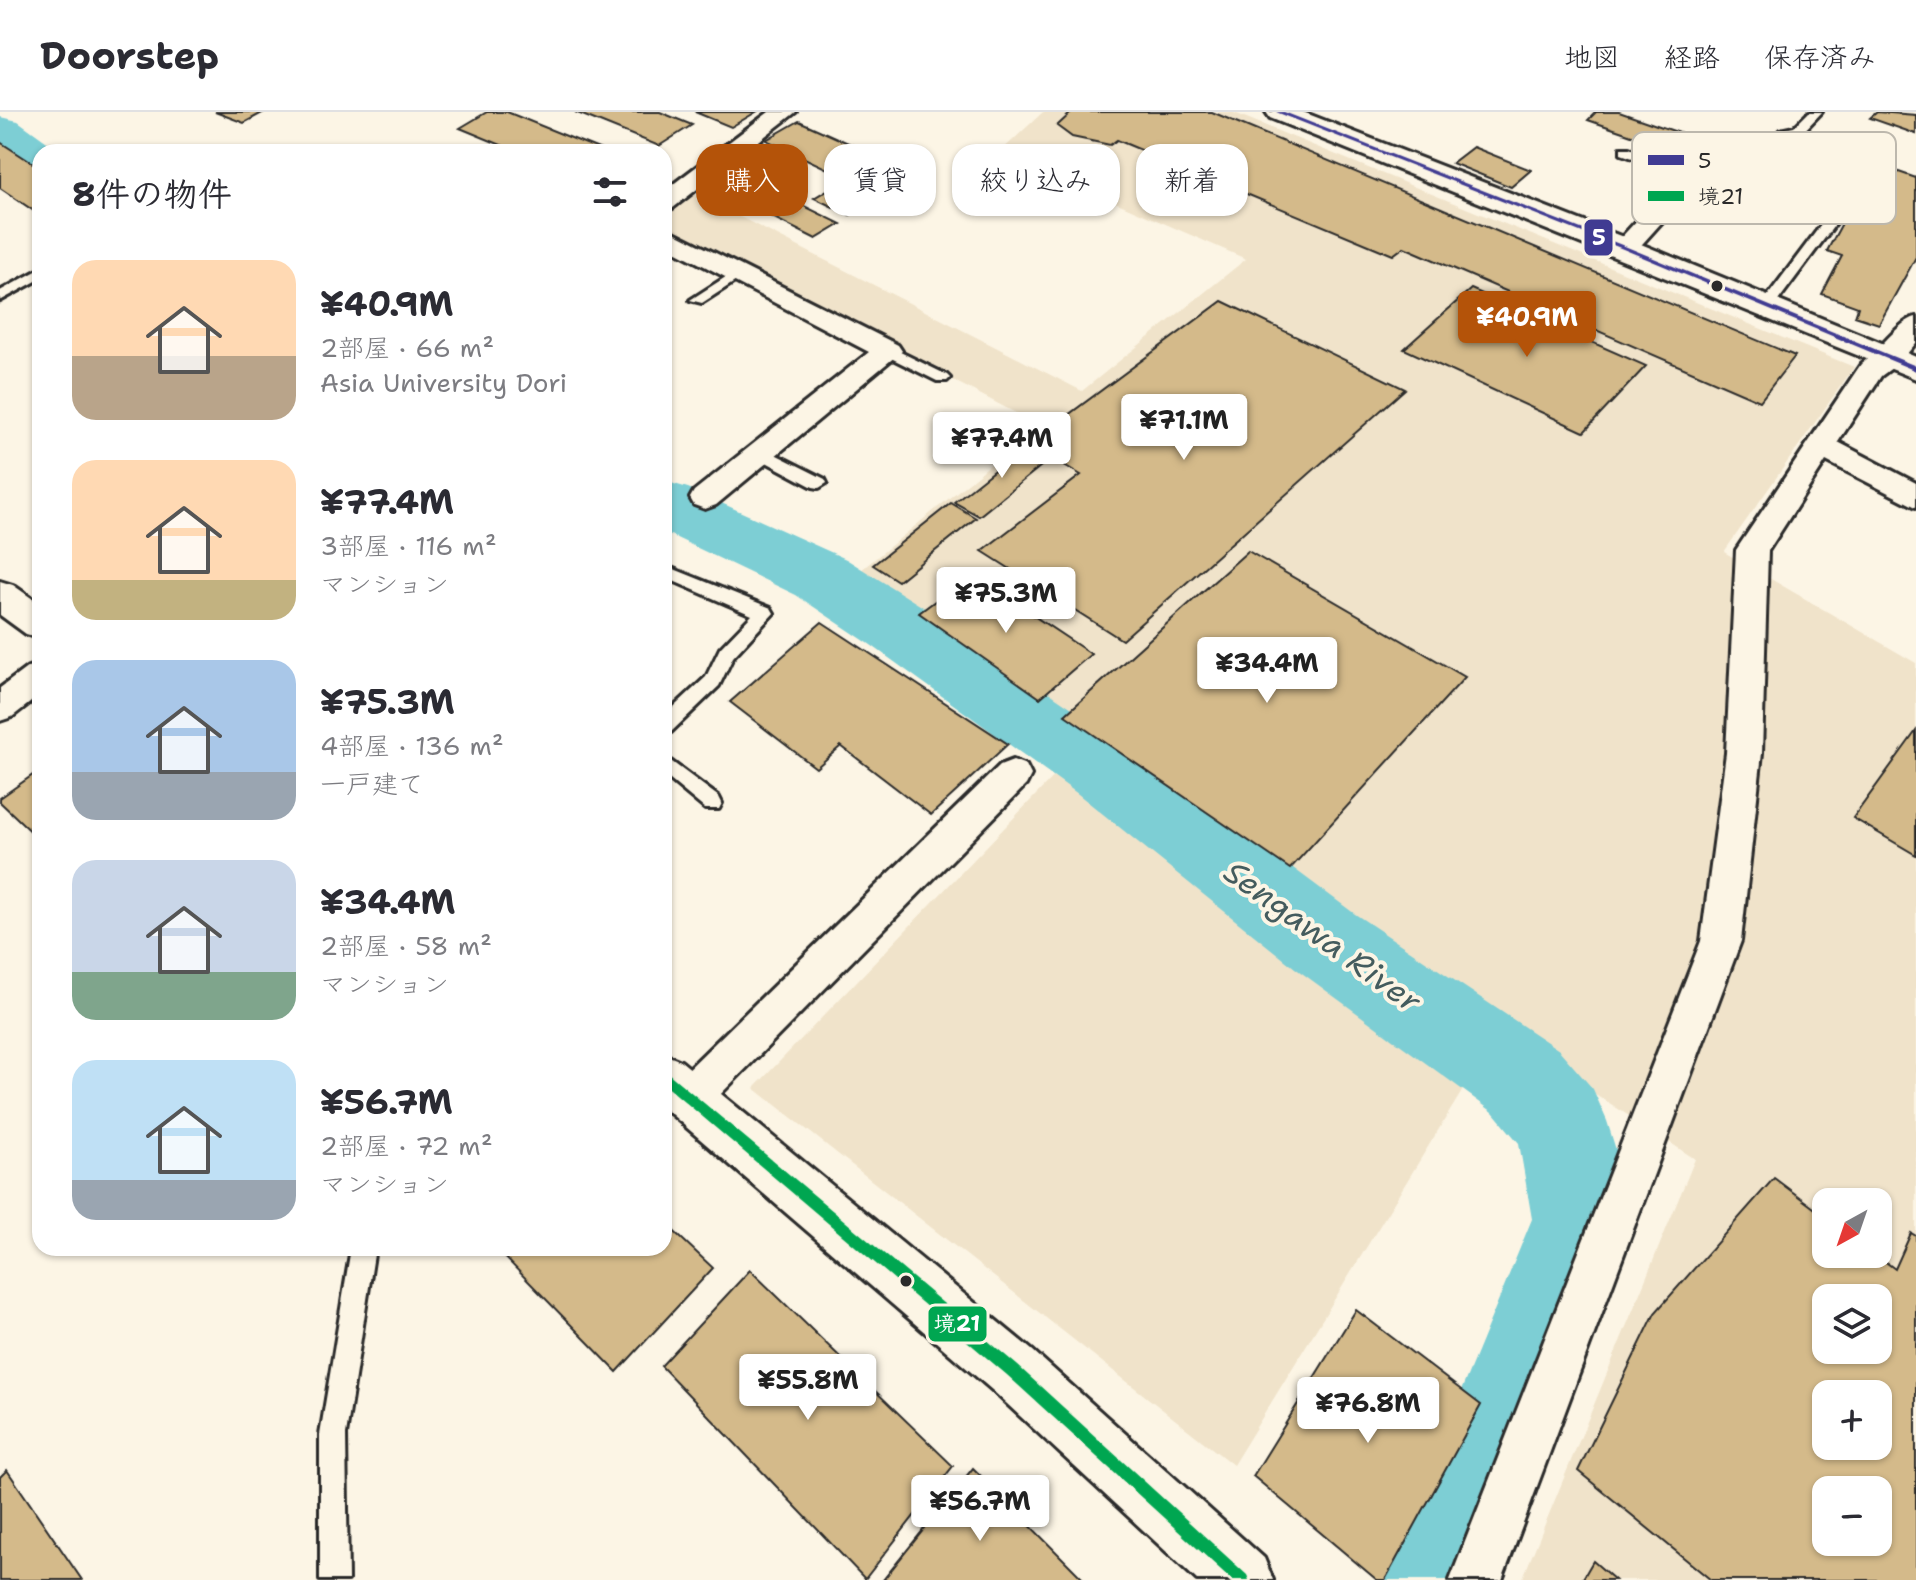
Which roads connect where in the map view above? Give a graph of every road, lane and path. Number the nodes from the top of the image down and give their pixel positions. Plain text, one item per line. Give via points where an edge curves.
1 (784, 112) edge
2 (1279, 112) edge
3 (1816, 112) edge
4 (1789, 132) edge
5 (1625, 151) dead end
6 (1632, 153) edge
7 (672, 197) edge
8 (1647, 224) edge
9 (1828, 224) edge
10 (672, 239) edge
11 (1625, 248) junction
12 (740, 274) junction
13 (32, 278) edge
14 (0, 297) edge
15 (697, 300) dead end
16 (1767, 306) junction
17 (1916, 325) edge
18 (888, 351) junction
19 (1903, 362) edge
20 (942, 378) dead end
21 (1822, 446) junction
22 (761, 452) junction
23 (819, 483) dead end
24 (1916, 496) edge
25 (705, 498) dead end
26 (672, 574) edge
27 (0, 595) edge
28 (32, 618) edge
29 (32, 682) edge
30 (0, 707) edge
31 (672, 719) edge
32 (672, 770) edge
33 (1013, 775) dead end
34 (712, 803) dead end
35 (677, 1087) edge
36 (362, 1256) edge
37 (334, 1580) edge
38 (1242, 1580) edge
39 (1476, 1580) edge

1 - 7 street
2 - 11 street
3 - 4 lane
5 - 6 lane
8 - 11 street
9 - 16 lane
10 - 12 street
11 - 16 street
12 - 15 lane
12 - 18 street
13 - 14 lane
16 - 19 street
17 - 19 street
18 - 20 lane
18 - 22 street
19 - 21 street via 1871,370
21 - 24 street
21 - 39 street via 1752,550 1744,753 1721,941
22 - 23 lane
22 - 25 street
26 - 31 lane via 765,613 726,653 713,681
27 - 28 street
29 - 30 street
32 - 34 lane
33 - 35 street
35 - 38 street via 1012,1370
36 - 37 lane via 333,1435

